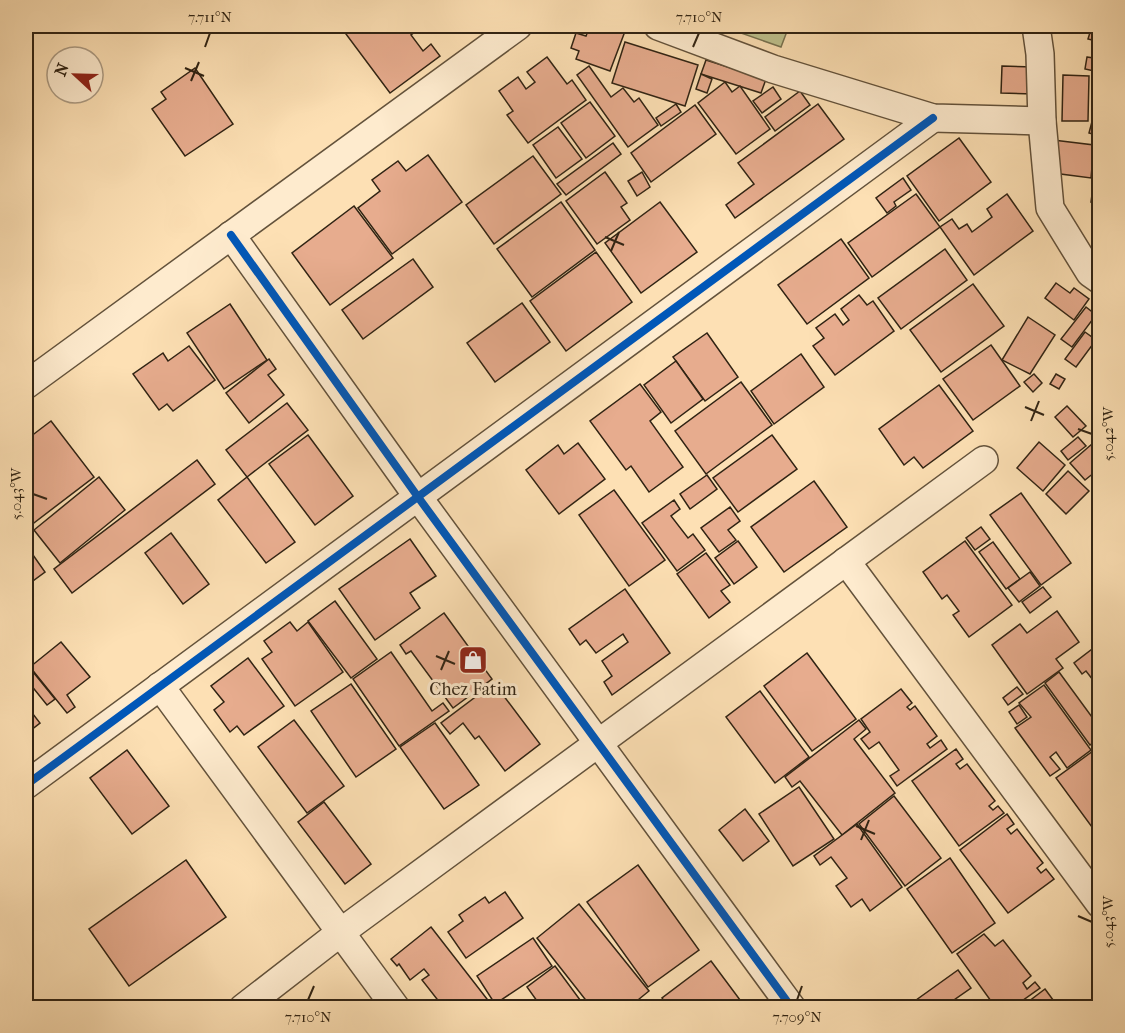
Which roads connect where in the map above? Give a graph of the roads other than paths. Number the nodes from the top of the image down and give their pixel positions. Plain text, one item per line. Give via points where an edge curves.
1 (518, 26) edge
2 (658, 26) edge
3 (1036, 26) edge
4 (933, 118) junction
5 (1042, 121) junction
6 (231, 235) junction
7 (1100, 280) edge
8 (26, 385) edge
9 (984, 460) dead end
10 (418, 496) junction
11 (846, 561) junction
12 (160, 686) junction
13 (599, 742) junction
14 (26, 785) edge
15 (1100, 904) edge
16 (341, 932) junction
17 (243, 1008) edge
18 (396, 1008) edge
19 (792, 1008) edge

1 - 6 street
2 - 4 street via 773,69
3 - 5 street via 1041,54
4 - 5 street
4 - 10 street
5 - 7 street via 1050,208 1090,273
6 - 8 street
6 - 10 street
9 - 11 street
10 - 12 street
10 - 13 street
11 - 13 street
11 - 15 street
12 - 14 street
12 - 16 street
13 - 16 street
13 - 19 street
16 - 17 street
16 - 18 street

